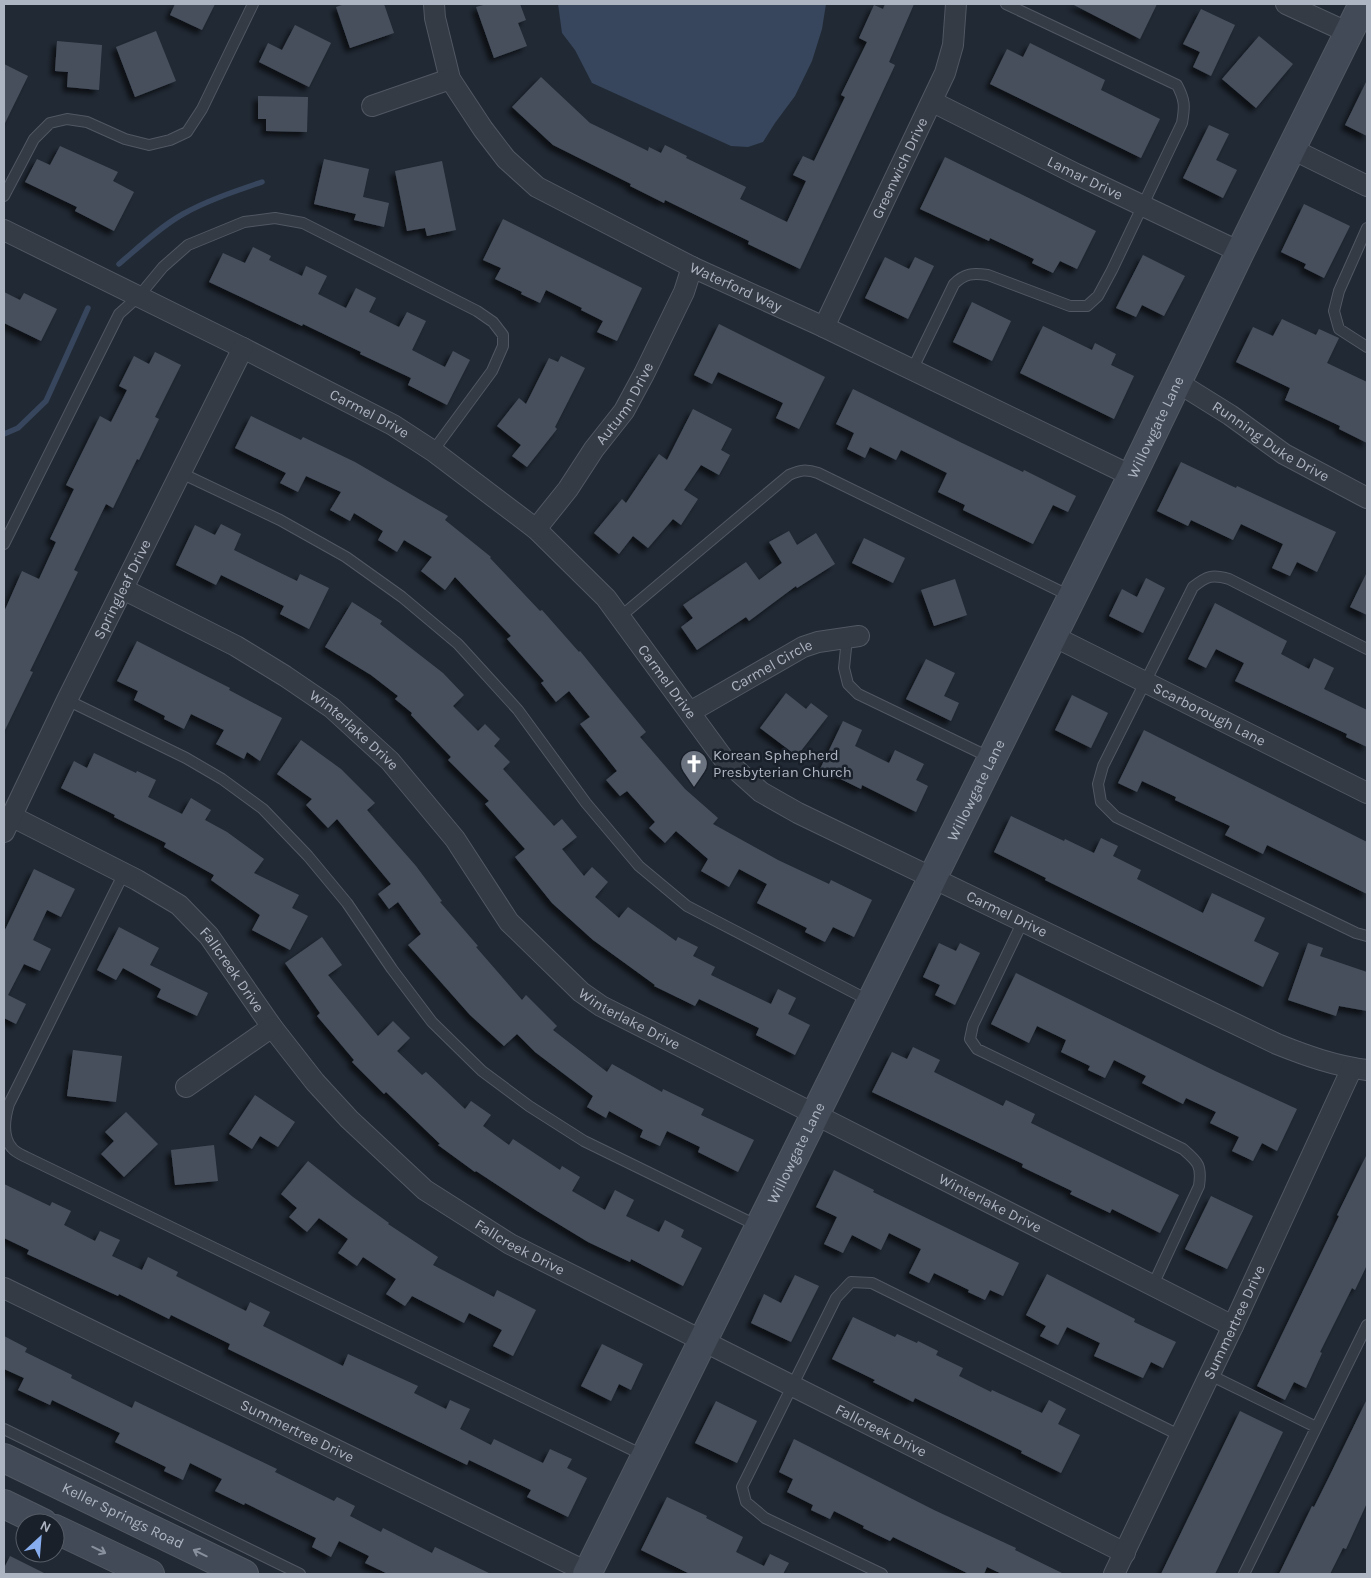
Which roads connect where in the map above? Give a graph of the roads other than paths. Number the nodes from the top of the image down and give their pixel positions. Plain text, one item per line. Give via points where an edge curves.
1 (253, 4) edge
2 (434, 4) edge
3 (956, 4) edge
4 (1006, 4) edge
5 (1286, 4) edge
6 (1363, 4) edge
7 (1349, 32) junction
8 (450, 79) junction
9 (932, 102) junction
10 (372, 106) dead end
11 (1292, 149) junction
12 (1367, 186) edge
13 (4, 196) edge
14 (1142, 205) junction
15 (1367, 228) edge
16 (4, 230) edge
17 (1240, 252) junction
18 (692, 267) junction
19 (139, 296) junction
20 (824, 327) junction
21 (1367, 347) edge
22 (243, 348) junction
23 (912, 370) junction
24 (1177, 382) junction
25 (433, 451) junction
26 (181, 473) junction
27 (1132, 476) junction
28 (1367, 498) edge
29 (536, 529) junction
30 (4, 544) edge
31 (123, 589) junction
32 (1072, 598) junction
33 (620, 617) junction
34 (1053, 636) junction
35 (853, 637) joint
36 (1367, 649) edge
37 (1146, 682) junction
38 (67, 700) junction
39 (690, 712) junction
40 (991, 758) junction
41 (1367, 793) edge
42 (8, 824) edge
43 (124, 873) junction
44 (932, 876) junction
45 (1023, 921) junction
46 (1367, 936) edge
47 (870, 1002) junction
48 (272, 1027) junction
49 (1360, 1069) edge
50 (186, 1087) dead end
51 (814, 1114) junction
52 (758, 1227) junction
53 (1153, 1285) junction
54 (4, 1288) edge
55 (1367, 1325) edge
56 (1233, 1326) junction
57 (702, 1342) junction
58 (1210, 1375) junction
59 (792, 1386) junction
60 (1316, 1427) junction
61 (4, 1429) edge
62 (1181, 1436) junction
63 (646, 1456) junction
64 (4, 1458) edge
65 (4, 1504) edge
66 (22, 1513) edge
67 (65, 1534) edge
68 (1124, 1552) junction
69 (150, 1574) edge
70 (244, 1574) edge
71 (300, 1574) edge
72 (588, 1574) edge
73 (882, 1574) edge
74 (1114, 1574) edge
75 (1244, 1574) edge

1 - 13 lane via 202,109 187,132 149,145 125,139 87,122 67,119 50,123 34,139
2 - 8 street, Waterford Way
3 - 9 street, Greenwich Drive via 953,45 946,73
4 - 14 lane via 1177,85 1184,97 1182,123
5 - 7 street
6 - 7 street, Willowgate Lane
7 - 11 street, Willowgate Lane
8 - 10 street
8 - 18 street, Waterford Way via 506,159 537,187
9 - 14 street, Lamar Drive
9 - 20 street, Greenwich Drive
11 - 12 street
11 - 17 street, Willowgate Lane
14 - 17 street, Lamar Drive
14 - 23 lane via 1098,296 1087,306 1070,306 988,275 974,273 962,276 954,284
15 - 21 lane via 1339,291 1334,311 1339,329
16 - 19 street, Carmel Drive
17 - 24 street, Willowgate Lane
18 - 20 street, Waterford Way
18 - 29 street, Autumn Drive via 684,292 624,411
19 - 22 street, Carmel Drive
19 - 25 lane via 163,267 188,245 244,222 275,218 303,223 477,311 493,322 503,335 503,346 492,371
19 - 30 lane via 119,314
20 - 23 street, Waterford Way
22 - 25 street, Carmel Drive via 393,425
22 - 26 street, Springleaf Drive
23 - 27 street, Waterford Way
24 - 27 street, Willowgate Lane
24 - 28 street, Running Duke Drive via 1284,454
25 - 29 street, Carmel Drive
26 - 31 street, Springleaf Drive
26 - 47 lane via 280,520 346,557 402,597 458,644 518,710 586,803 639,866 687,906
27 - 32 street, Willowgate Lane
29 - 33 street, Carmel Drive via 606,598
31 - 38 street, Springleaf Drive
31 - 51 street, Winterlake Drive via 236,646 332,708 390,761 455,839 508,922 581,992 601,1006
32 - 33 lane via 818,473 799,470
32 - 34 street, Willowgate Lane
33 - 39 street, Carmel Drive
34 - 37 street, Scarborough Lane
34 - 40 street, Willowgate Lane
35 - 39 street, Carmel Circle via 803,647
35 - 40 lane via 844,668 848,684 858,694
36 - 37 lane via 1229,579 1215,575 1203,578 1193,587
37 - 41 street, Scarborough Lane
37 - 46 lane via 1103,766 1098,784 1101,802 1116,817
38 - 42 street, Springleaf Drive
38 - 52 lane via 186,758 263,809 347,903 432,1022 482,1071 584,1141
39 - 44 street, Carmel Drive via 723,758 761,792
40 - 44 street, Willowgate Lane
42 - 43 street, Fallcreek Drive
43 - 48 street, Fallcreek Drive via 179,905 209,936
43 - 63 lane via 9,1104 4,1119 11,1147 26,1158
44 - 45 street, Carmel Drive
44 - 47 street, Willowgate Lane
45 - 49 street, Carmel Drive via 1277,1044 1313,1059
45 - 53 lane via 973,1025 970,1039 977,1050 1183,1148 1196,1160 1201,1171 1199,1186
47 - 51 street, Willowgate Lane
48 - 50 street
48 - 57 street, Fallcreek Drive via 349,1119 425,1190 510,1244
49 - 56 street, Summertree Drive
51 - 52 street, Willowgate Lane
51 - 53 street, Winterlake Drive
52 - 57 street, Willowgate Lane
53 - 56 street, Winterlake Drive
54 - 72 street, Summertree Drive
55 - 60 lane
56 - 58 street, Summertree Drive
57 - 59 street, Fallcreek Drive
57 - 63 street, Willowgate Lane
58 - 60 lane
58 - 62 street, Summertree Drive
59 - 62 lane via 836,1298 851,1282 872,1283
59 - 68 street, Fallcreek Drive
59 - 73 lane via 742,1486 746,1502 765,1518
60 - 75 lane
61 - 71 lane
62 - 68 street, Summertree Drive
63 - 72 street, Willowgate Lane
70 -> 64 street, Keller Springs Road
65 - 66 street
67 -> 69 street
68 - 74 street, Summertree Drive

